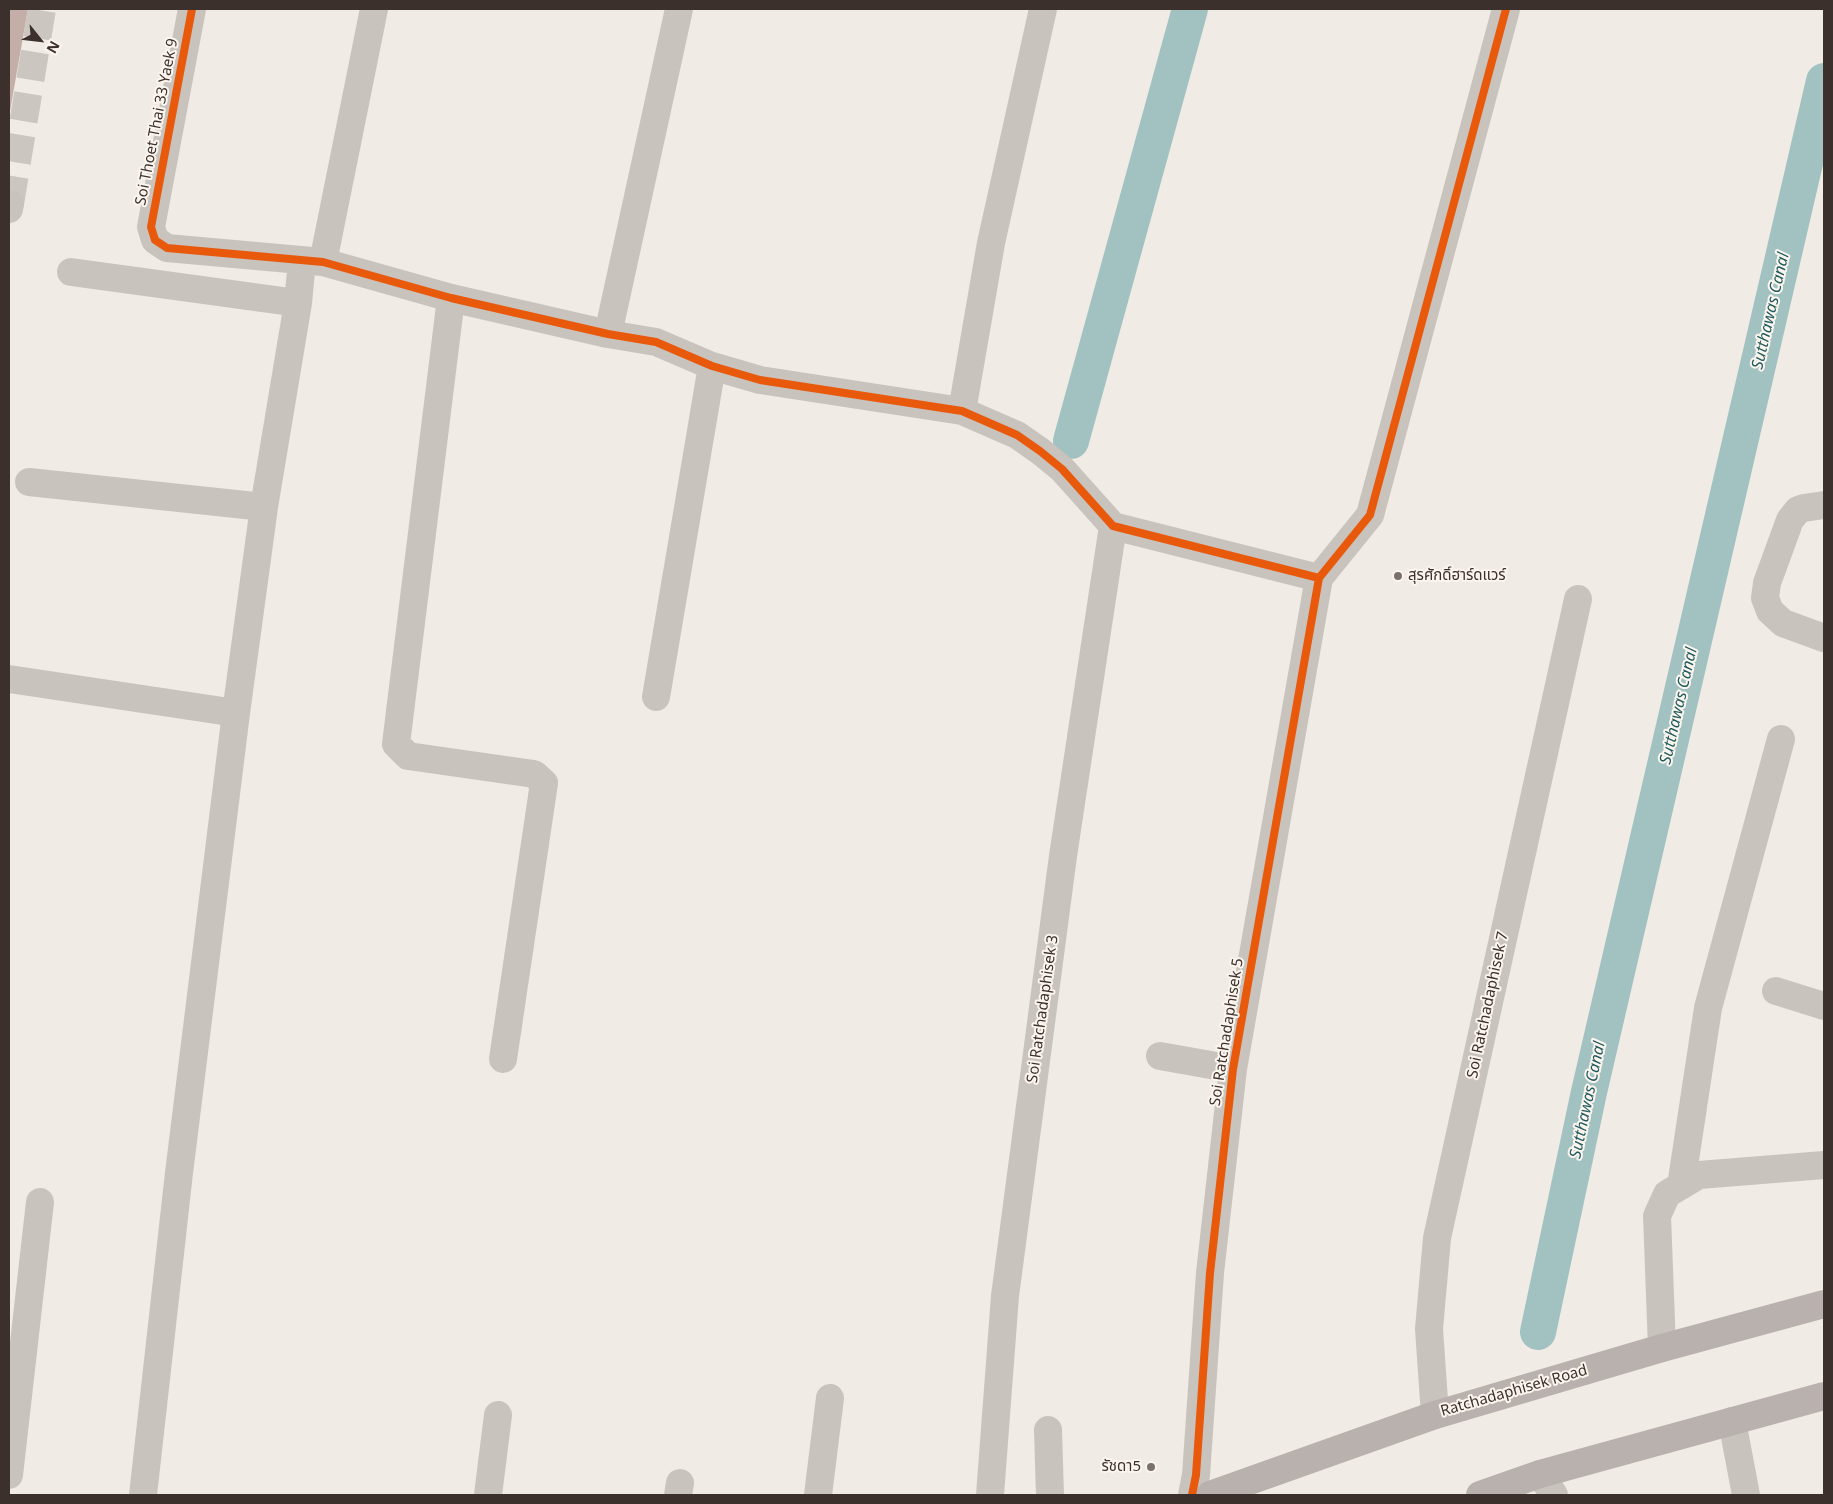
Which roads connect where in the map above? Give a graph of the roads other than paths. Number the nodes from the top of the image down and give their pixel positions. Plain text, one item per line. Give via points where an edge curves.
1 (192, 9) edge
2 (374, 9) edge
3 (680, 9) edge
4 (1043, 9) edge
5 (1506, 9) edge
6 (313, 261) junction
7 (71, 272) dead end
8 (452, 298) junction
9 (298, 304) junction
10 (608, 334) junction
11 (712, 366) junction
12 (962, 411) junction
13 (29, 482) dead end
14 (1824, 505) edge
15 (264, 507) junction
16 (1113, 526) junction
17 (1319, 578) junction
18 (1578, 599) dead end
19 (1824, 638) edge
20 (9, 679) edge
21 (656, 697) dead end
22 (236, 713) junction
23 (1781, 739) dead end
24 (1776, 992) dead end
25 (1824, 1006) edge
26 (1160, 1056) dead end
27 (503, 1059) dead end
28 (1233, 1070) junction
29 (1824, 1165) edge
30 (1681, 1186) junction
31 (40, 1202) dead end
32 (1824, 1304) edge
33 (1662, 1348) junction
34 (1824, 1396) edge
35 (830, 1398) dead end
36 (1435, 1414) junction
37 (498, 1415) dead end
38 (1732, 1421) junction
39 (1048, 1430) dead end
40 (9, 1475) edge
41 (1547, 1485) edge
42 (142, 1495) edge
43 (488, 1495) edge
44 (818, 1495) edge
45 (990, 1495) edge
46 (1050, 1495) edge
47 (1192, 1495) edge
48 (1210, 1495) edge
49 (1480, 1495) edge
50 (1746, 1495) edge

1 - 6 street, Soi Thoet Thai 33 Yaek 9 via 151,227 155,240 167,248
2 - 6 street
3 - 10 street
4 - 12 street via 991,243
5 - 17 street via 1370,515
6 - 8 street
6 - 9 street
7 - 9 street
8 - 10 street
8 - 27 street via 396,744 408,756 534,774 544,783
9 - 15 street
10 - 11 street via 656,342
11 - 12 street via 760,380
11 - 21 street
12 - 16 street via 1016,435 1040,451 1062,469
13 - 15 street
14 - 19 street via 1798,510 1790,520 1765,598 1778,620
15 - 22 street
16 - 17 street
16 - 45 street, Soi Ratchadaphisek 3 via 1063,856 1004,1296
17 - 28 street, Soi Ratchadaphisek 5
18 - 36 street, Soi Ratchadaphisek 7 via 1436,1238 1429,1329
20 - 22 street
22 - 42 street
23 - 30 street via 1708,1008
24 - 25 street
26 - 28 street
28 - 47 street, Soi Ratchadaphisek 5 via 1210,1273
29 - 30 street via 1699,1176
30 - 33 street via 1667,1194 1657,1216
31 - 40 street
32 - 33 main road, Ratchadaphisek Road
33 - 36 main road, Ratchadaphisek Road
34 - 38 main road
35 - 44 street
36 - 48 main road, Ratchadaphisek Road
37 - 43 street
38 - 41 main road
38 - 50 street
39 - 46 street
41 - 49 main road

